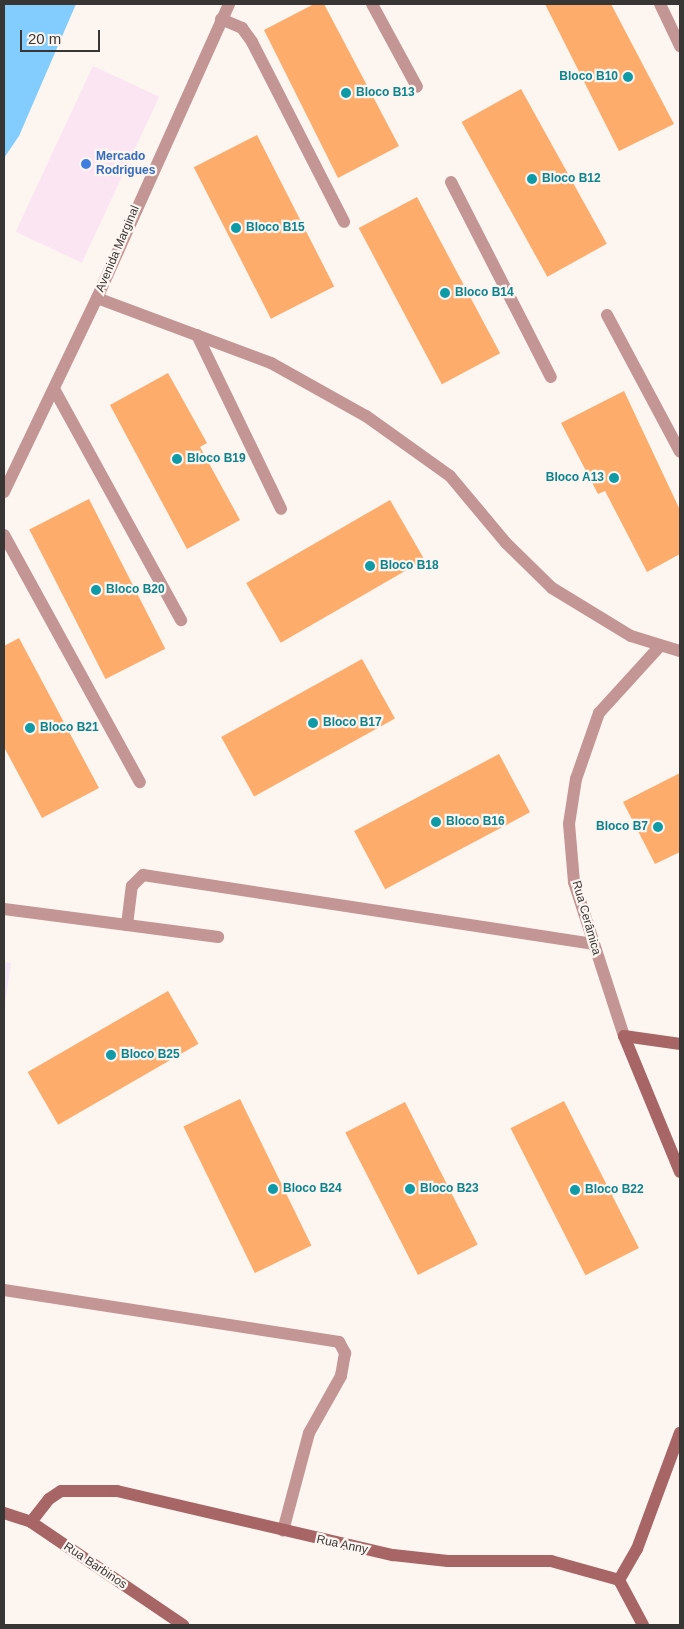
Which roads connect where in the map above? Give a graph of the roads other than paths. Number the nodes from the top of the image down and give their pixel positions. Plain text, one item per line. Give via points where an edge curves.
1 (228, 4) edge
2 (372, 4) edge
3 (660, 4) edge
4 (221, 19) junction
5 (680, 46) edge
6 (417, 87) dead end
7 (450, 182) dead end
8 (344, 222) dead end
9 (97, 298) junction
10 (607, 315) dead end
11 (197, 335) junction
12 (551, 377) dead end
13 (54, 389) junction
14 (680, 452) edge
15 (4, 492) edge
16 (280, 509) dead end
17 (4, 535) edge
18 (181, 620) dead end
19 (660, 646) junction
20 (680, 651) edge
21 (140, 782) dead end
22 (4, 908) edge
23 (127, 925) junction
24 (218, 937) dead end
25 (593, 944) junction
26 (624, 1036) junction
27 (680, 1044) edge
28 (680, 1172) edge
29 (4, 1290) edge
30 (680, 1433) edge
31 (4, 1513) edge
32 (31, 1522) junction
33 (283, 1531) junction
34 (619, 1580) junction
35 (183, 1625) edge
36 (643, 1625) edge

1 - 4 street, Avenida Marginal
2 - 6 street
3 - 5 street
4 - 8 street via 242,28 252,42
4 - 9 street, Avenida Marginal
7 - 12 street
9 - 11 street
9 - 13 street, Avenida Marginal
10 - 14 street
11 - 16 street
11 - 19 street via 271,363 366,416 450,476 506,543 552,588 631,636
13 - 15 street, Avenida Marginal
13 - 18 street
17 - 21 street
19 - 20 street
19 - 25 street, Rua Cerâmica via 599,713 576,778 569,824 574,882
22 - 23 street
23 - 24 street
23 - 25 street via 132,886 143,875
25 - 26 street, Rua Cerâmica
26 - 27 street
26 - 28 street, Rua Cerâmica
29 - 33 street via 338,1342 345,1353 341,1376 309,1433
30 - 34 street via 637,1550
31 - 32 street, Rua Barbinos
32 - 33 street, Rua Anny via 49,1499 61,1491 83,1489 117,1491
32 - 35 street, Rua Barbinos
33 - 34 street, Rua Anny via 393,1555 448,1561 551,1561
34 - 36 street

